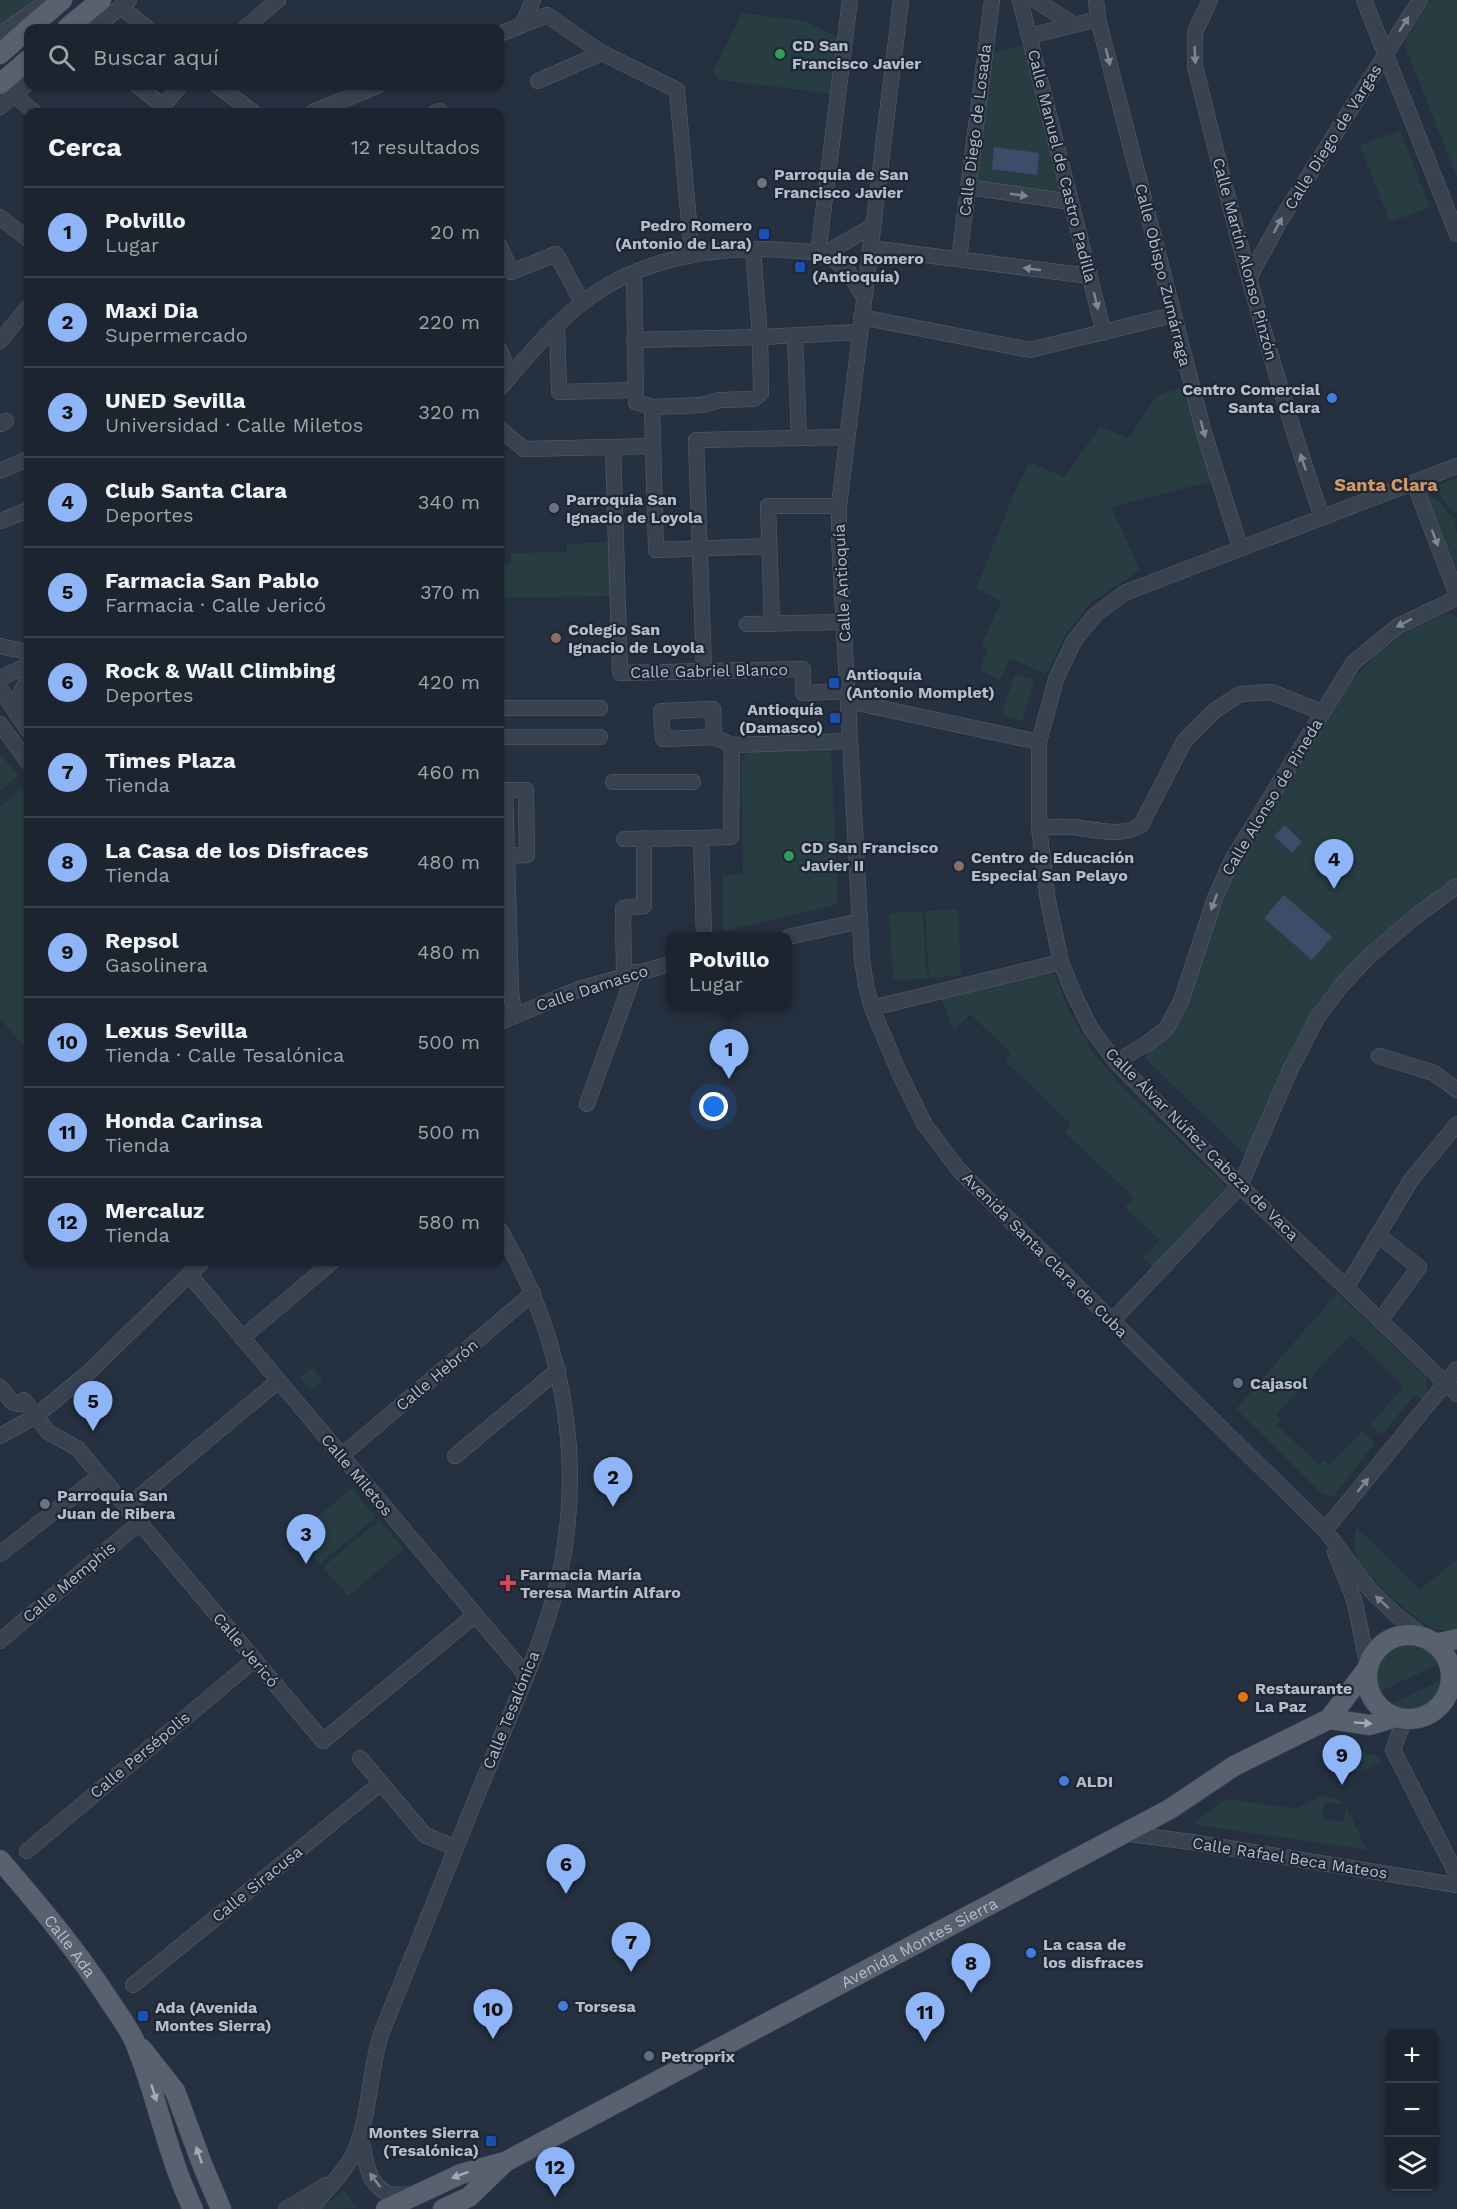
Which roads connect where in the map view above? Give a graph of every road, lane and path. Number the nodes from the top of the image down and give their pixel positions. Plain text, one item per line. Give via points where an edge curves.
1 (50, 0) edge
2 (62, 0) edge
3 (101, 0) edge
4 (278, 0) edge
5 (533, 0) edge
6 (850, 0) edge
7 (902, 0) edge
8 (992, 0) edge
9 (1020, 0) edge
10 (1035, 0) edge
11 (1096, 0) edge
12 (1210, 0) edge
13 (1364, 0) edge
14 (1420, 0) edge
15 (125, 4) edge
16 (1098, 19) junction
17 (35, 24) edge
18 (71, 24) edge
19 (100, 24) edge
20 (143, 24) edge
21 (250, 24) edge
22 (522, 25) junction
23 (1075, 25) junction
24 (504, 32) edge
25 (24, 33) edge
26 (0, 34) edge
27 (1029, 36) junction
28 (602, 53) junction
29 (0, 54) edge
30 (1385, 54) junction
31 (24, 66) edge
32 (538, 81) dead end
33 (24, 85) edge
34 (7, 89) edge
35 (143, 90) edge
36 (176, 90) edge
37 (223, 90) edge
38 (367, 90) edge
39 (0, 107) edge
40 (29, 108) edge
41 (163, 108) edge
42 (165, 108) edge
43 (248, 108) edge
44 (323, 108) edge
45 (968, 188) junction
46 (1071, 202) junction
47 (0, 217) edge
48 (873, 226) junction
49 (1457, 234) edge
50 (24, 236) edge
51 (870, 248) junction
52 (753, 249) junction
53 (822, 253) junction
54 (504, 255) edge
55 (692, 255) junction
56 (959, 259) junction
57 (634, 274) junction
58 (1090, 276) junction
59 (1250, 276) junction
60 (864, 298) junction
61 (582, 302) junction
62 (1173, 315) junction
63 (557, 325) junction
64 (860, 325) junction
65 (22, 327) edge
66 (1104, 333) junction
67 (795, 336) junction
68 (760, 337) junction
69 (634, 340) junction
70 (0, 341) edge
71 (504, 360) edge
72 (510, 376) junction
73 (504, 383) edge
74 (635, 390) junction
75 (652, 407) junction
76 (504, 432) edge
77 (846, 437) junction
78 (799, 438) junction
79 (654, 446) junction
80 (613, 447) junction
81 (24, 461) edge
82 (1457, 466) edge
83 (0, 471) edge
84 (1414, 483) junction
85 (839, 506) junction
86 (24, 512) edge
87 (1322, 517) junction
88 (0, 521) edge
89 (769, 546) junction
90 (1240, 547) junction
91 (701, 549) junction
92 (1457, 597) edge
93 (844, 622) junction
94 (747, 624) dead end
95 (772, 624) junction
96 (0, 646) edge
97 (24, 651) edge
98 (24, 667) edge
99 (704, 670) junction
100 (0, 678) edge
101 (24, 686) edge
102 (0, 688) edge
103 (848, 696) junction
104 (504, 708) edge
105 (600, 708) dead end
106 (1323, 712) junction
107 (24, 720) edge
108 (0, 724) edge
109 (24, 724) edge
110 (504, 737) edge
111 (600, 737) dead end
112 (714, 738) dead end
113 (850, 741) junction
114 (1039, 742) junction
115 (732, 745) junction
116 (24, 757) edge
117 (613, 782) dead end
118 (693, 782) dead end
119 (504, 798) edge
120 (504, 817) edge
121 (1039, 828) junction
122 (644, 838) junction
123 (701, 838) junction
124 (624, 839) dead end
125 (508, 856) junction
126 (1457, 886) edge
127 (860, 921) junction
128 (704, 932) edge
129 (792, 936) edge
130 (505, 956) edge
131 (1061, 962) junction
132 (666, 965) edge
133 (630, 974) junction
134 (872, 1008) junction
135 (514, 1014) junction
136 (504, 1020) edge
137 (1379, 1056) dead end
138 (1116, 1062) junction
139 (1457, 1090) edge
140 (587, 1104) dead end
141 (1457, 1124) edge
142 (1240, 1186) junction
143 (1378, 1236) junction
144 (504, 1238) edge
145 (198, 1266) edge
146 (327, 1266) edge
147 (189, 1274) junction
148 (1346, 1288) junction
149 (533, 1293) junction
150 (1112, 1321) junction
151 (1380, 1321) junction
152 (242, 1338) junction
153 (1457, 1369) edge
154 (558, 1370) junction
155 (278, 1381) junction
156 (1445, 1383) junction
157 (0, 1387) edge
158 (1457, 1394) edge
159 (36, 1416) junction
160 (0, 1436) edge
161 (341, 1456) junction
162 (455, 1456) dead end
163 (99, 1476) junction
164 (126, 1508) junction
165 (139, 1523) junction
166 (1326, 1530) junction
167 (0, 1554) edge
168 (475, 1615) junction
169 (1457, 1639) edge
170 (0, 1641) edge
171 (1431, 1641) junction
172 (254, 1660) junction
173 (1367, 1668) junction
174 (526, 1675) junction
175 (1450, 1700) edge
176 (1401, 1718) junction
177 (1329, 1719) junction
178 (360, 1758) dead end
179 (381, 1783) junction
180 (1124, 1833) junction
181 (456, 1848) junction
182 (27, 1851) dead end
183 (0, 1860) edge
184 (1457, 1875) edge
185 (1457, 1885) edge
186 (133, 1985) dead end
187 (133, 2038) junction
188 (361, 2134) junction
189 (505, 2162) junction
190 (336, 2179) junction
191 (417, 2194) junction
192 (188, 2203) edge
193 (221, 2209) edge
194 (285, 2209) edge
195 (311, 2209) edge
196 (386, 2209) edge
197 (443, 2209) edge

1 - 26 street
2 - 17 main road
3 - 18 main road
4 - 21 street
5 - 22 street
6 - 53 street
7 - 48 street, Calle Antioquía
8 - 45 street, Calle Diego de Losada
9 - 27 street, Calle Manuel de Castro Padilla
10 - 23 street
11 - 16 street, Calle Obispo Zumárraga
12 -> 59 street, Calle Martín Alonso Pinzón via 1196,32 1195,66
13 - 30 street
30 -> 14 street, Calle Diego de Vargas
15 - 19 street
15 - 20 street
16 - 23 street
16 -> 62 street, Calle Obispo Zumárraga
22 - 24 street
22 - 28 street via 547,15
23 - 27 street
25 - 29 main road
27 - 46 street, Calle Manuel de Castro Padilla
28 - 32 street
28 - 55 street via 677,90
30 - 49 street
59 -> 30 street, Calle Diego de Vargas
31 - 34 main road
33 - 34 street
34 - 39 street
34 - 40 street
35 - 41 street
36 - 42 street
37 - 43 street
38 - 44 street
45 -> 46 street
45 - 56 street, Calle Diego de Losada
46 - 58 street, Calle Manuel de Castro Padilla
47 - 50 street
48 - 51 street, Calle Antioquía
48 - 53 street
51 - 56 street
51 - 60 street, Calle Antioquía
52 - 53 street
52 - 55 street
52 - 68 street
53 - 60 street via 848,271
54 - 61 street via 511,272 556,254
55 - 57 street
58 -> 56 street
57 - 61 street
57 - 69 street
58 -> 66 street, Calle Manuel de Castro Padilla
87 -> 59 street, Calle Martín Alonso Pinzón via 1294,437
60 - 64 street, Calle Antioquía
61 - 63 street
62 - 66 street
62 -> 90 street, Calle Obispo Zumárraga
63 - 72 street
63 - 74 street via 559,392
64 - 66 street via 1030,350
64 - 67 street
64 - 77 street, Calle Antioquía
65 - 70 street
67 - 68 street
67 - 78 street
68 - 69 street
68 - 75 street via 761,393 754,399
69 - 74 street
71 - 72 street
72 - 73 street
74 - 75 street via 636,402
75 - 79 street
76 - 80 street via 524,449
77 - 78 street
77 - 85 street, Calle Antioquía
78 - 91 street via 696,440
79 - 80 street
79 - 91 street via 656,550
80 - 99 street, Calle Gabriel Blanco via 620,673
81 - 83 street
82 - 84 street, Calle Álvar Núñez Cabeza de Vaca
84 - 87 street, Calle Álvar Núñez Cabeza de Vaca
84 -> 92 street
85 - 89 street via 768,506
85 - 93 street, Calle Antioquía
86 - 88 street
87 - 90 street, Calle Álvar Núñez Cabeza de Vaca
89 - 91 street
89 - 95 street
90 - 114 street, Calle Álvar Núñez Cabeza de Vaca via 1124,593 1095,615 1074,641 1056,680
91 - 99 street
92 -> 106 street, Calle Alonso de Pineda via 1398,626 1353,663
93 - 95 street
93 - 103 street, Calle Antioquía
94 - 95 street
96 - 97 street
98 - 100 street
99 - 103 street, Calle Gabriel Blanco via 802,669 803,693
101 - 107 street via 19,697
102 - 109 street
103 - 113 street, Calle Antioquía
103 - 114 street, Calle Gabriel Blanco
104 - 105 street
106 - 121 street via 1271,692 1240,694 1214,711 1185,740 1141,825 1121,832 1069,826
106 -> 138 street, Calle Alonso de Pineda via 1232,860 1215,898 1181,1001 1166,1029
108 - 116 street
110 - 111 street
112 - 115 street
113 - 115 street
113 - 127 street, Calle Antioquía
114 - 121 street, Calle Álvar Núñez Cabeza de Vaca
115 - 123 street via 731,837
117 - 118 street
119 - 125 street via 505,790 526,790 527,855
120 - 125 street
121 - 131 street, Calle Álvar Núñez Cabeza de Vaca
122 - 123 street
122 - 124 street
122 - 133 street via 644,906 623,908
123 - 128 street
125 - 130 street
126 - 142 street via 1368,957 1317,1018
127 - 129 street
127 - 134 street, Avenida Santa Clara de Cuba
130 - 135 street
131 - 134 street
131 - 138 street, Calle Álvar Núñez Cabeza de Vaca via 1091,1029
132 - 133 street, Calle Damasco
133 - 135 street, Calle Damasco
133 - 140 street
134 - 150 street, Avenida Santa Clara de Cuba via 926,1125 959,1170
135 - 136 street, Calle Damasco
137 - 139 street via 1434,1073
138 - 142 street, Calle Álvar Núñez Cabeza de Vaca
141 - 143 street via 1411,1180
142 - 148 street, Calle Álvar Núñez Cabeza de Vaca
142 - 150 street
143 - 148 street
143 - 151 street via 1419,1267
144 - 149 street, Calle Tesalónica
145 - 147 street
146 - 152 street
147 - 152 street, Calle Miletos
147 - 159 street via 89,1372
148 - 151 street, Calle Álvar Núñez Cabeza de Vaca
149 - 154 street, Calle Tesalónica
149 - 161 street, Calle Hebrón
150 - 166 street, Avenida Santa Clara de Cuba
151 - 156 street, Calle Álvar Núñez Cabeza de Vaca
152 - 155 street, Calle Miletos
153 - 156 street
154 - 162 street
154 - 174 street, Calle Tesalónica via 571,1460 570,1509 564,1559 552,1606
155 - 161 street, Calle Miletos
155 - 164 street
156 - 158 street, Calle Álvar Núñez Cabeza de Vaca
166 -> 156 street
157 - 159 street, Calle Jericó via 12,1402 19,1404 24,1400
159 - 160 street
159 - 163 street, Calle Jericó via 48,1432 77,1448
161 - 168 street, Calle Miletos
163 - 164 street, Calle Jericó
163 - 167 street
164 - 165 street, Calle Jericó
165 - 170 street, Calle Memphis
165 - 172 street, Calle Jericó
171 -> 166 street, Avenida Santa Clara de Cuba via 1371,1591
166 - 173 street, Avenida Santa Clara de Cuba via 1354,1599
168 - 172 street, Calle Jericó via 323,1741
168 - 174 street, Calle Miletos
169 - 171 main road
171 - 173 main road via 1406,1634 1396,1636 1378,1647
171 - 175 main road via 1450,1667
172 - 182 street, Calle Persépolis
173 - 176 main road via 1369,1692 1375,1702
173 - 177 main road, Avenida Montes Sierra
174 - 181 street, Calle Tesalónica
175 - 176 main road via 1425,1716
177 -> 176 main road via 1370,1725
176 - 184 street via 1393,1750
177 - 180 main road, Avenida Montes Sierra via 1234,1766 1170,1809
178 - 179 street
179 - 181 street via 425,1835
179 - 186 street, Calle Siracusa
180 - 185 street, Calle Rafael Beca Mateos
180 - 189 main road, Avenida Montes Sierra
181 - 188 street, Calle Tesalónica via 381,2034
183 - 187 main road, Calle Ada via 64,1935
187 -> 192 main road, Calle Ada
193 -> 187 main road, Calle Ada via 175,2091
188 - 190 street, Calle Tesalónica
191 -> 188 street via 392,2194 372,2180
189 -> 191 main road, Avenida Montes Sierra via 461,2174
189 - 197 main road, Avenida Montes Sierra via 469,2197
190 - 194 street
190 - 195 street, Calle Tesalónica
191 - 196 main road, Avenida Montes Sierra

